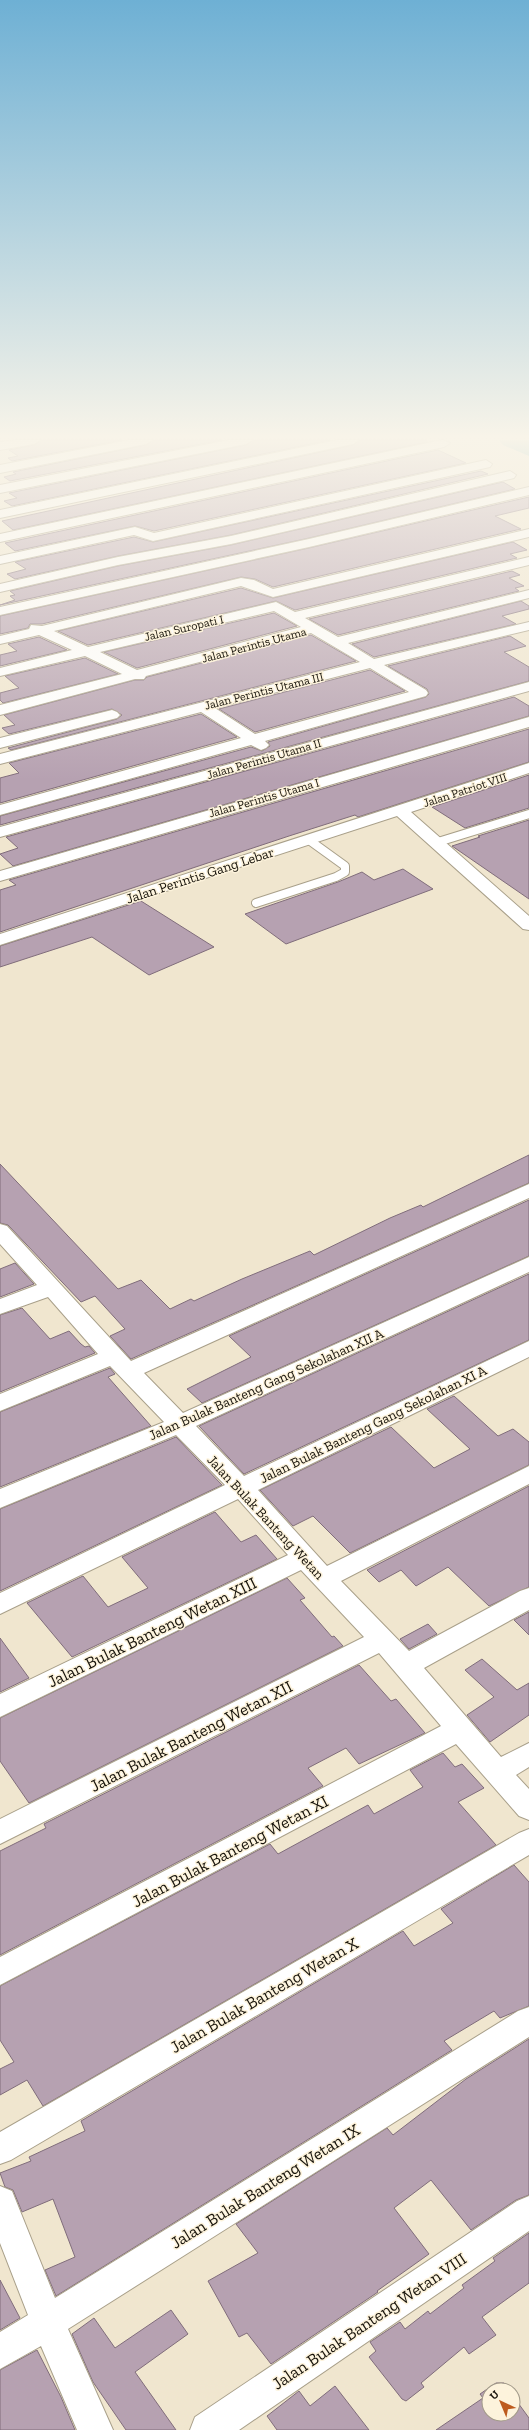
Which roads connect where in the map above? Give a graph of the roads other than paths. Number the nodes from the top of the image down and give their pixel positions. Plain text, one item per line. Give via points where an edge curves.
1 (31, 553) edge
2 (162, 553) edge
3 (262, 553) edge
4 (442, 553) edge
5 (0, 560) edge
6 (529, 561) edge
7 (0, 588) edge
8 (529, 594) edge
9 (0, 611) edge
10 (295, 616) junction
11 (529, 626) edge
12 (315, 628) junction
13 (41, 630) junction
14 (0, 640) edge
15 (337, 642) junction
16 (85, 652) junction
17 (374, 663) junction
18 (0, 672) edge
19 (138, 676) junction
20 (529, 686) edge
21 (203, 707) junction
22 (0, 710) edge
23 (112, 716) dead end
24 (529, 722) edge
25 (253, 741) junction
26 (0, 743) edge
27 (279, 755) junction
28 (0, 759) edge
29 (529, 768) edge
30 (0, 810) edge
31 (401, 811) junction
32 (529, 814) edge
33 (0, 832) edge
34 (309, 840) junction
35 (438, 842) junction
36 (0, 876) edge
37 (256, 903) dead end
38 (529, 925) edge
39 (0, 940) edge
40 (529, 1190) edge
41 (0, 1230) edge
42 (529, 1264) edge
43 (51, 1288) junction
44 (0, 1307) edge
45 (529, 1348) edge
46 (121, 1364) junction
47 (0, 1403) edge
48 (178, 1425) junction
49 (529, 1474) edge
50 (242, 1488) junction
51 (0, 1498) edge
52 (304, 1558) junction
53 (324, 1580) junction
54 (529, 1598) edge
55 (0, 1604) edge
56 (381, 1640) junction
57 (406, 1665) junction
58 (0, 1706) edge
59 (459, 1729) junction
60 (529, 1754) edge
61 (498, 1772) junction
62 (529, 1808) edge
63 (0, 1832) edge
64 (529, 1841) edge
65 (0, 1972) edge
66 (529, 2021) edge
67 (0, 2149) edge
68 (0, 2202) edge
69 (529, 2212) edge
70 (48, 2322) junction
71 (0, 2352) edge
72 (95, 2430) edge
73 (208, 2430) edge

1 - 5 street
2 - 7 street
3 - 9 street
4 - 13 street via 273,593 248,582 241,582
6 - 10 street
8 - 15 street
9 - 13 street
10 - 12 street, Jalan Suropati I
10 - 16 street, Jalan Suropati I via 276,606
11 - 17 street, Jalan Perintis Utama III
12 - 15 street, Jalan Perintis Utama
12 - 19 street, Jalan Perintis Utama
13 - 14 street
13 - 16 street
15 - 17 street, Jalan Perintis Utama
16 - 18 street, Jalan Suropati I
16 - 19 street
17 - 21 street, Jalan Perintis Utama III
17 - 25 street, Jalan Perintis Utama via 421,693
19 - 22 street, Jalan Perintis Utama
20 - 27 street, Jalan Perintis Utama II
21 - 25 street
21 - 28 street, Jalan Perintis Utama III
23 - 26 street
24 - 36 street, Jalan Perintis Utama I
25 - 27 street
25 - 30 street
27 - 33 street, Jalan Perintis Utama II
29 - 31 street, Jalan Patriot VIII
31 - 34 street, Jalan Perintis Gang Lebar
31 - 35 street
32 - 35 lane
34 - 37 lane via 345,866 344,872 336,877
34 - 39 street, Jalan Perintis Gang Lebar
35 - 38 street
40 - 46 street
41 - 43 street, Jalan Bulak Banteng Wetan
42 - 48 street, Jalan Bulak Banteng Gang Sekolahan XII A
43 - 44 street
43 - 46 street, Jalan Bulak Banteng Wetan
45 - 50 street, Jalan Bulak Banteng Gang Sekolahan XI A
46 - 47 street
46 - 48 street, Jalan Bulak Banteng Wetan
48 - 50 street, Jalan Bulak Banteng Wetan
48 - 51 street, Jalan Bulak Banteng Gang Sekolahan XII A
49 - 53 street
50 - 52 street, Jalan Bulak Banteng Wetan
50 - 55 street, Jalan Bulak Banteng Gang Sekolahan XI A
52 - 53 street, Jalan Bulak Banteng Wetan
52 - 58 street, Jalan Bulak Banteng Wetan XIII
53 - 56 street, Jalan Bulak Banteng Wetan
54 - 57 street
56 - 57 street, Jalan Bulak Banteng Wetan
56 - 63 street, Jalan Bulak Banteng Wetan XII
57 - 59 street, Jalan Bulak Banteng Wetan
59 - 61 street, Jalan Bulak Banteng Wetan
59 - 65 street, Jalan Bulak Banteng Wetan XI
60 - 61 street
61 - 62 street, Jalan Bulak Banteng Wetan
64 - 67 street, Jalan Bulak Banteng Wetan X
66 - 70 street, Jalan Bulak Banteng Wetan IX
68 - 70 street
69 - 73 street, Jalan Bulak Banteng Wetan VIII
70 - 71 street, Jalan Bulak Banteng Wetan IX
70 - 72 street

